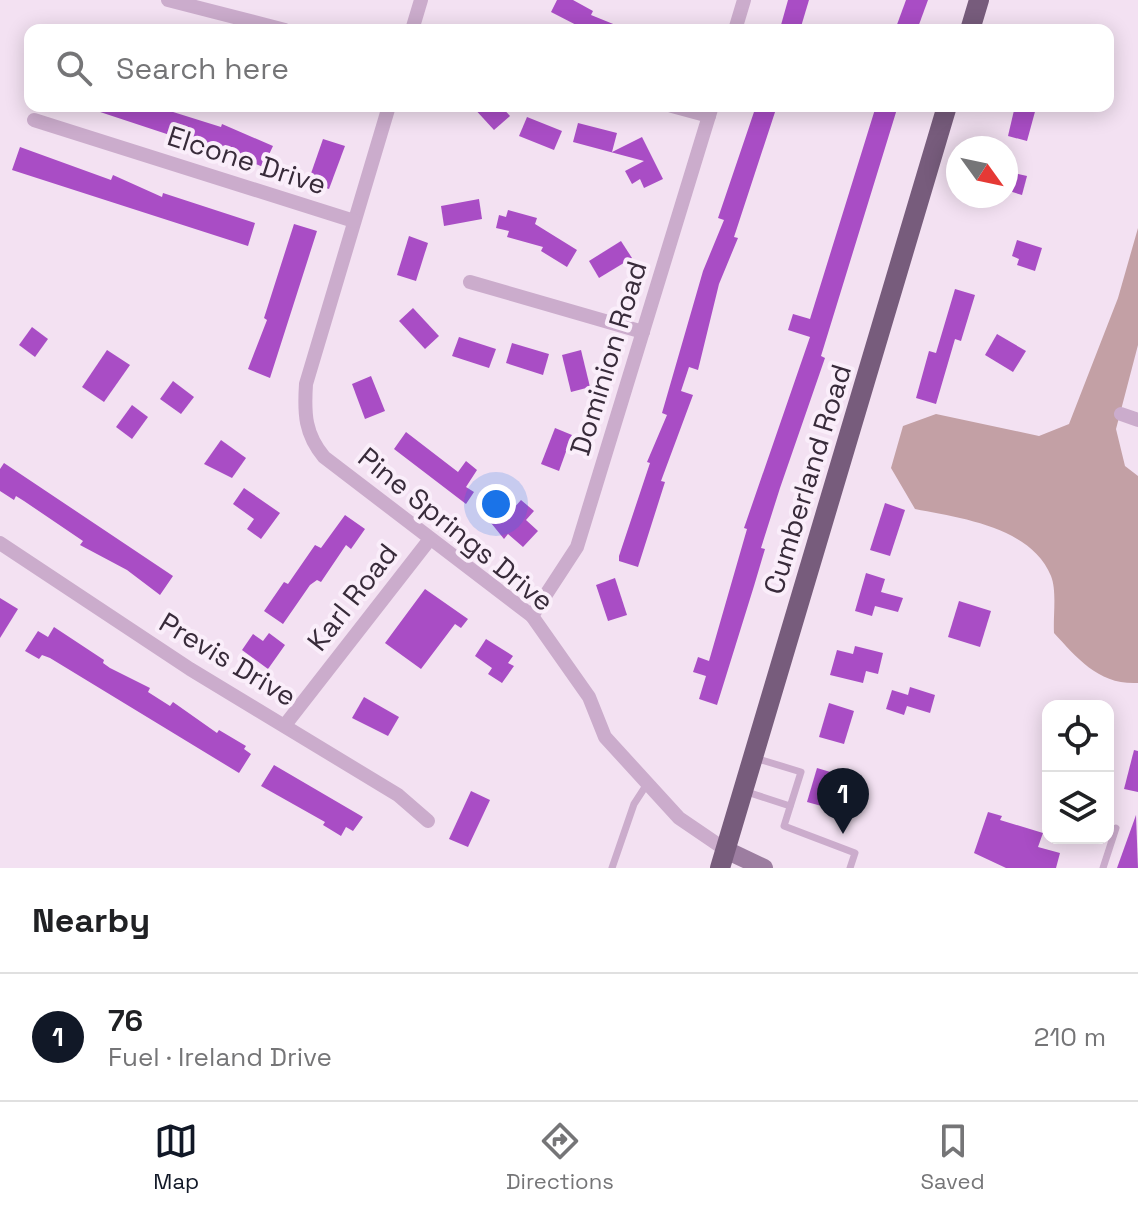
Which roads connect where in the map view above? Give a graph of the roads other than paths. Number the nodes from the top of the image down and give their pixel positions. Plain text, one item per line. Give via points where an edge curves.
1 (168, 0) edge
2 (421, 0) edge
3 (744, 0) edge
4 (979, 0) edge
5 (262, 24) edge
6 (414, 24) edge
7 (737, 24) edge
8 (972, 24) edge
9 (387, 112) edge
10 (710, 112) edge
11 (945, 112) edge
12 (34, 120) dead end
13 (354, 221) junction
14 (470, 282) dead end
15 (643, 332) junction
16 (1121, 414) dead end
17 (1138, 420) edge
18 (430, 539) junction
19 (0, 543) edge
20 (532, 616) junction
21 (285, 725) junction
22 (753, 758) junction
23 (647, 784) junction
24 (743, 791) junction
25 (790, 806) junction
26 (428, 821) dead end
27 (1116, 828) dead end
28 (723, 859) edge
29 (612, 868) edge
30 (764, 868) edge
31 (850, 868) edge
32 (1103, 868) edge

1 - 5 street
2 - 6 street
3 - 7 street
4 - 8 main road
9 - 13 street, Pine Springs Drive
10 - 15 street, Dominion Road
11 - 22 main road, Cumberland Road
12 - 13 street, Elcone Drive
13 - 18 street, Pine Springs Drive via 306,384 307,428 324,457
14 - 15 street
15 - 20 street, Dominion Road via 577,547
16 - 17 street
18 - 20 street, Pine Springs Drive
18 - 21 street, Karl Road
19 - 21 street, Previs Drive
20 - 23 street, Pine Springs Drive via 589,697 605,737
21 - 26 street, Previs Drive via 398,795
22 - 24 main road, Cumberland Road
22 - 25 lane via 801,772
23 - 28 street, Pine Springs Drive
23 - 29 lane via 634,804
24 - 25 lane
24 - 28 main road, Cumberland Road
25 - 31 lane via 784,826 855,853
27 - 32 lane
28 - 30 main road

